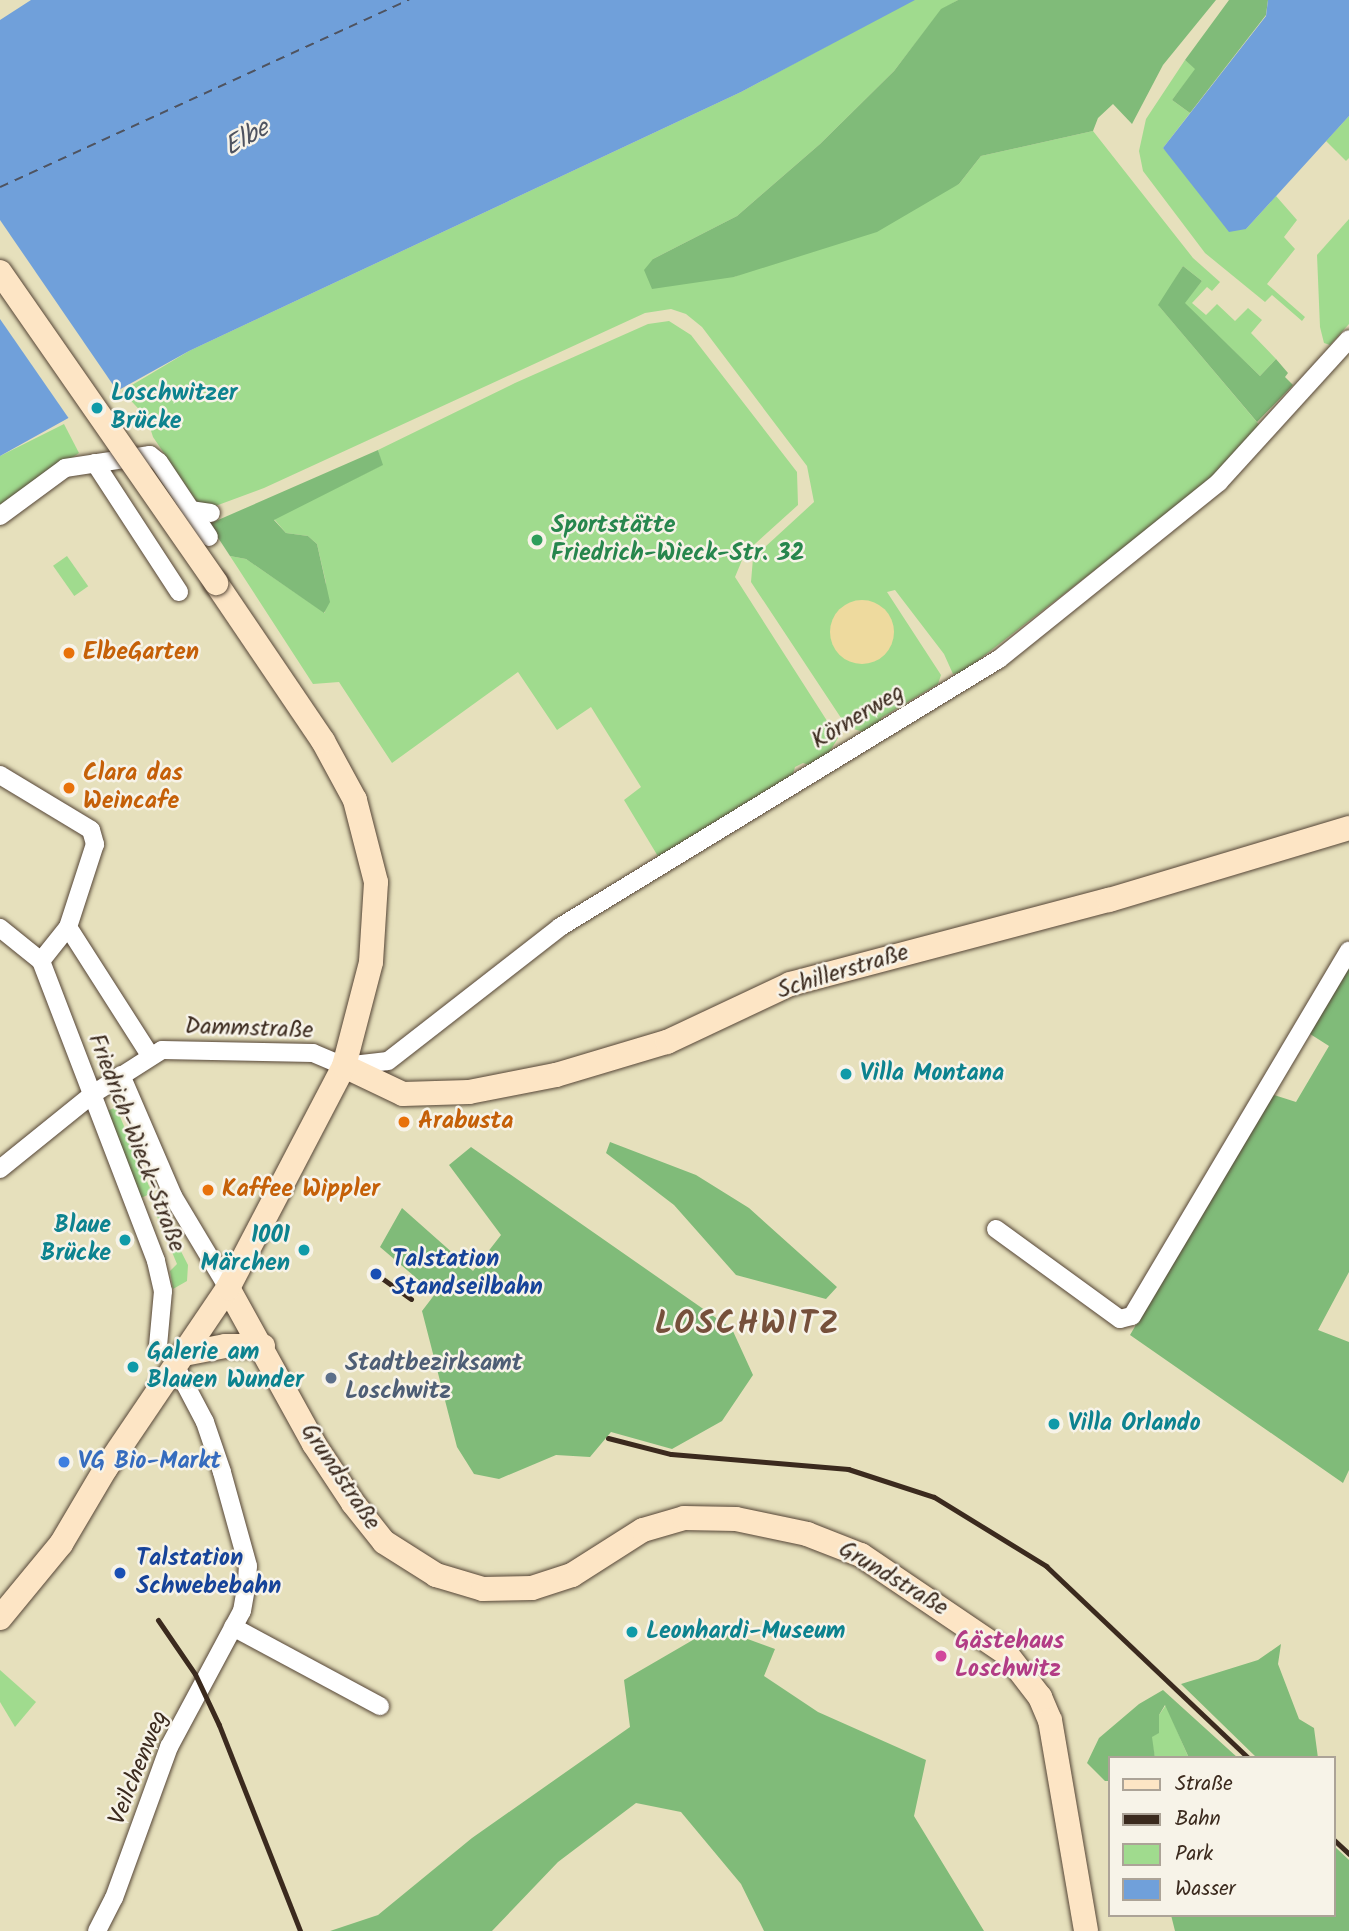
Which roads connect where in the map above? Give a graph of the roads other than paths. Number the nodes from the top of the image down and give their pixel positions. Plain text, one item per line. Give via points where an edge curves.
1 (0, 272) edge
2 (1349, 339) edge
3 (95, 463) junction
4 (190, 510) junction
5 (212, 513) dead end
6 (0, 516) edge
7 (209, 537) dead end
8 (179, 593) dead end
9 (0, 775) edge
10 (1349, 828) edge
11 (68, 927) junction
12 (0, 928) edge
13 (1349, 951) edge
14 (41, 961) junction
15 (150, 1055) junction
16 (344, 1066) junction
17 (121, 1075) junction
18 (93, 1094) junction
19 (0, 1169) edge
20 (996, 1229) dead end
21 (228, 1288) junction
22 (158, 1346) dead end
23 (263, 1346) junction
24 (180, 1359) junction
25 (0, 1618) edge
26 (233, 1627) junction
27 (380, 1706) dead end
28 (97, 1931) edge
29 (1086, 1931) edge

1 - 16 main road, bridge via 339,767 368,841 376,882 375,941
2 - 16 street, Körnerweg via 1219,482 999,659 560,927 388,1060
3 - 4 street via 150,455
3 - 6 street via 65,468
3 - 8 street
4 - 5 street
4 - 7 street
9 - 11 street via 94,836 95,854
10 - 16 main road, Schillerstraße via 1097,904 790,984 667,1042 556,1075 469,1092 403,1094
11 - 14 street
11 - 15 street, Friedrich-Wieck-Straße
12 - 14 street, Friedrich-Wieck-Straße
13 - 20 street via 1132,1316 1120,1319
14 - 18 street, Friedrich-Wieck-Straße
15 - 16 street, Dammstraße via 162,1050 313,1053
15 - 17 street
16 - 21 main road
17 - 18 street
17 - 21 street, Friedrich-Wieck-Straße via 173,1196
18 - 19 street
18 - 22 street, Friedrich-Wieck-Straße via 156,1261 163,1291
21 - 23 main road, Grundstraße
21 - 24 main road
23 - 24 main road via 225,1346
23 - 29 main road, Grundstraße via 314,1444 353,1503 384,1542 436,1574 483,1589 540,1587 572,1575 643,1530 684,1518 736,1519 807,1534 861,1555 986,1639 1022,1670 1049,1720
24 - 25 main road via 61,1544
24 - 26 street, Veilchenweg via 205,1422 248,1566 242,1611
26 - 27 street
26 - 28 street, Veilchenweg via 169,1747 114,1898

